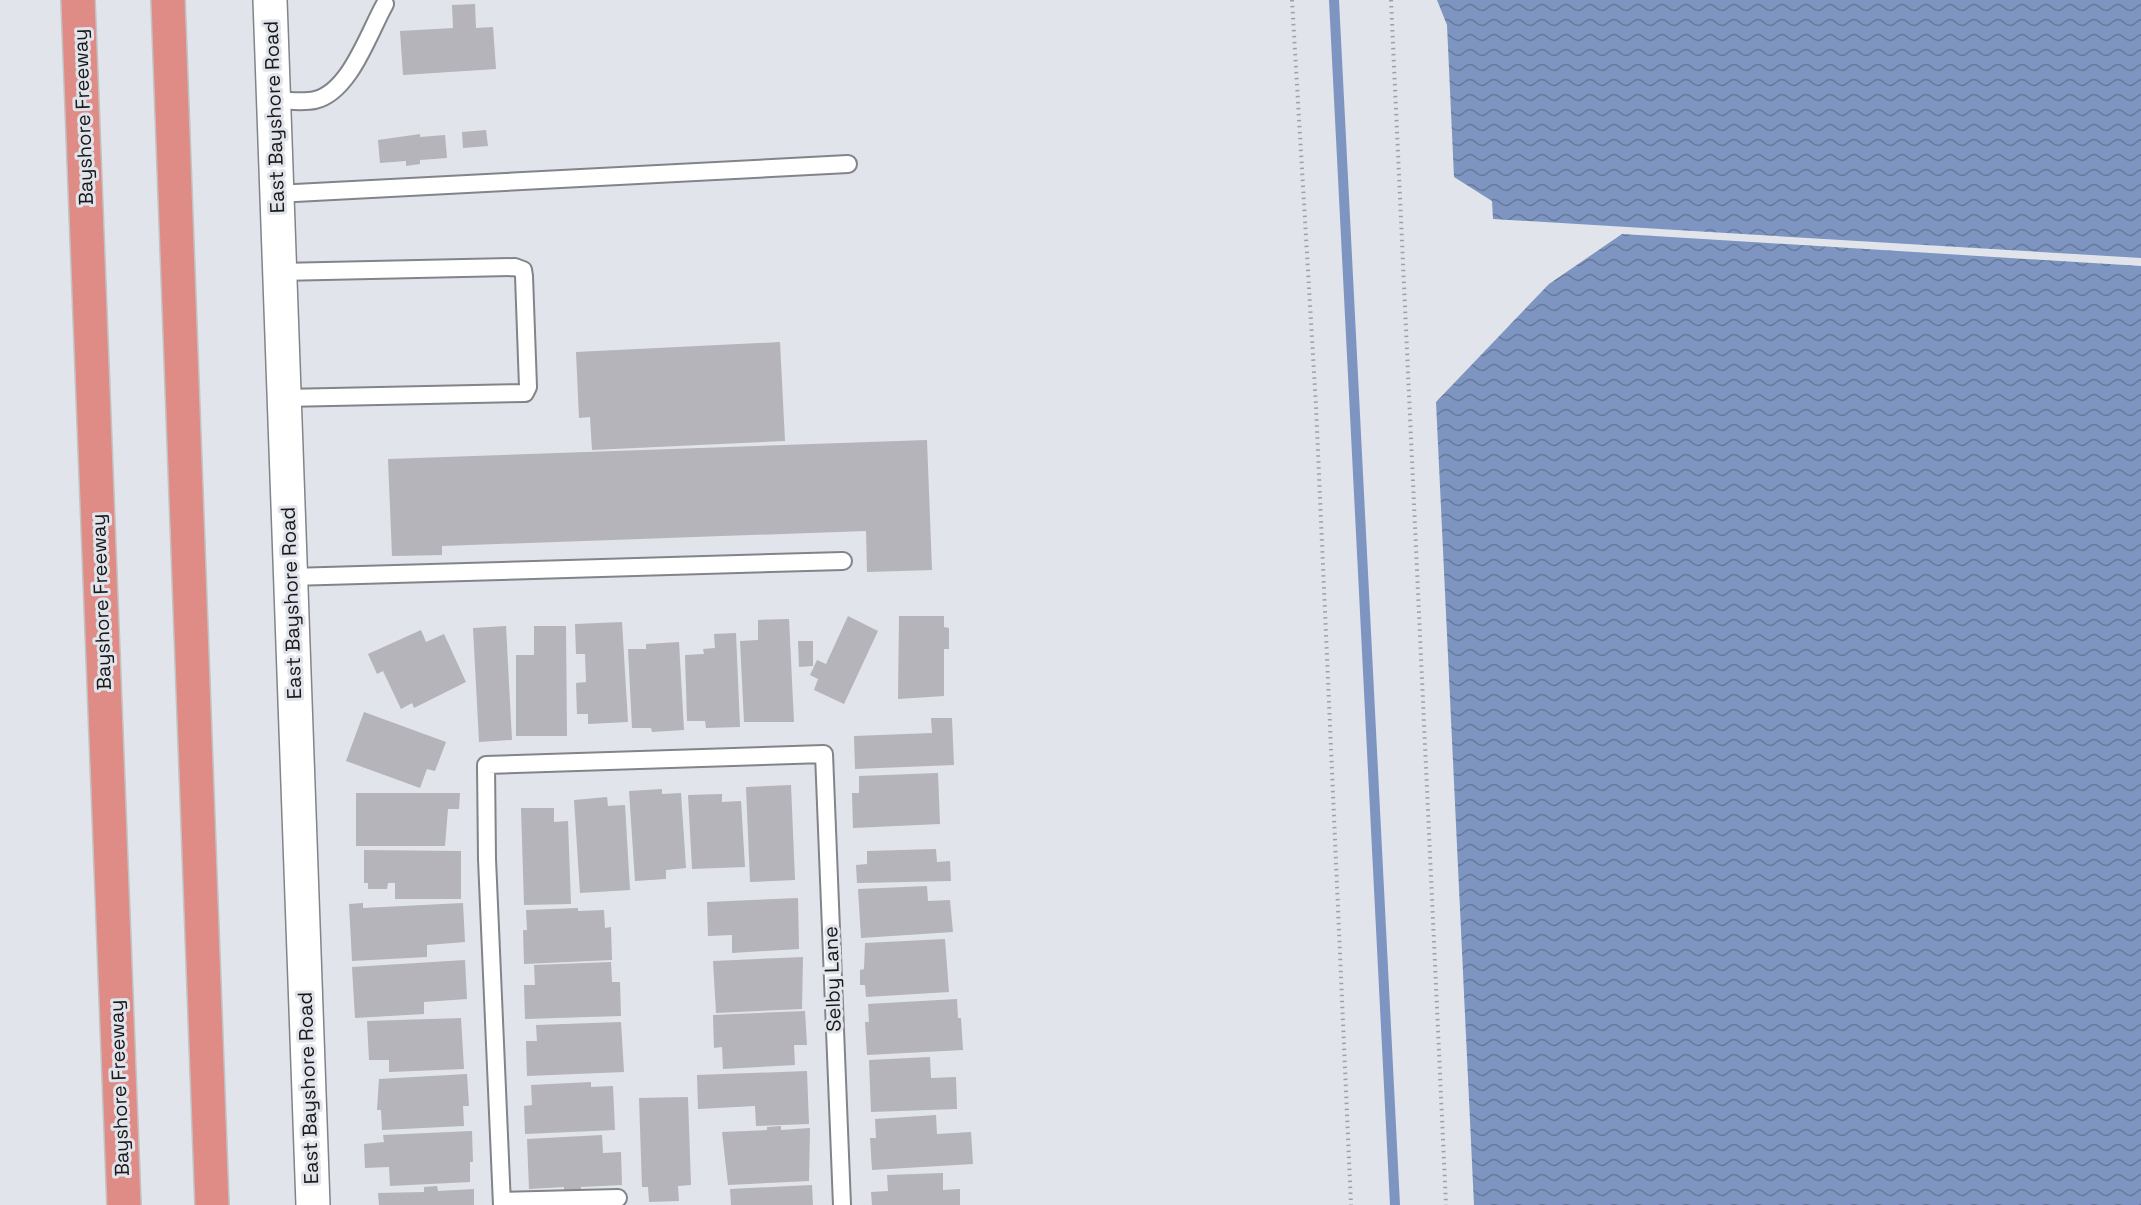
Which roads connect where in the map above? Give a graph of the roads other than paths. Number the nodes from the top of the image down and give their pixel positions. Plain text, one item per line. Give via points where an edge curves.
1 (78, 0) edge
2 (168, 0) edge
3 (270, 0) edge
4 (385, 4) dead end
5 (273, 100) junction
6 (848, 164) dead end
7 (276, 194) junction
8 (279, 272) junction
9 (284, 398) junction
10 (843, 561) dead end
11 (290, 577) junction
12 (618, 1198) dead end
13 (502, 1203) edge
14 (124, 1205) edge
15 (212, 1205) edge
16 (313, 1205) edge
17 (842, 1205) edge

1 - 14 highway, Bayshore Freeway
2 - 15 highway
3 - 5 street, East Bayshore Road
4 - 5 lane via 355,64 334,90 315,100
5 - 7 street, East Bayshore Road
6 - 7 lane
7 - 8 street, East Bayshore Road
8 - 9 street, East Bayshore Road
8 - 9 lane via 515,267 523,270 525,287 525,393
9 - 11 street, East Bayshore Road
10 - 11 lane
11 - 16 street, East Bayshore Road
12 - 13 lane
13 - 17 lane, Selby Lane via 486,765 825,754

